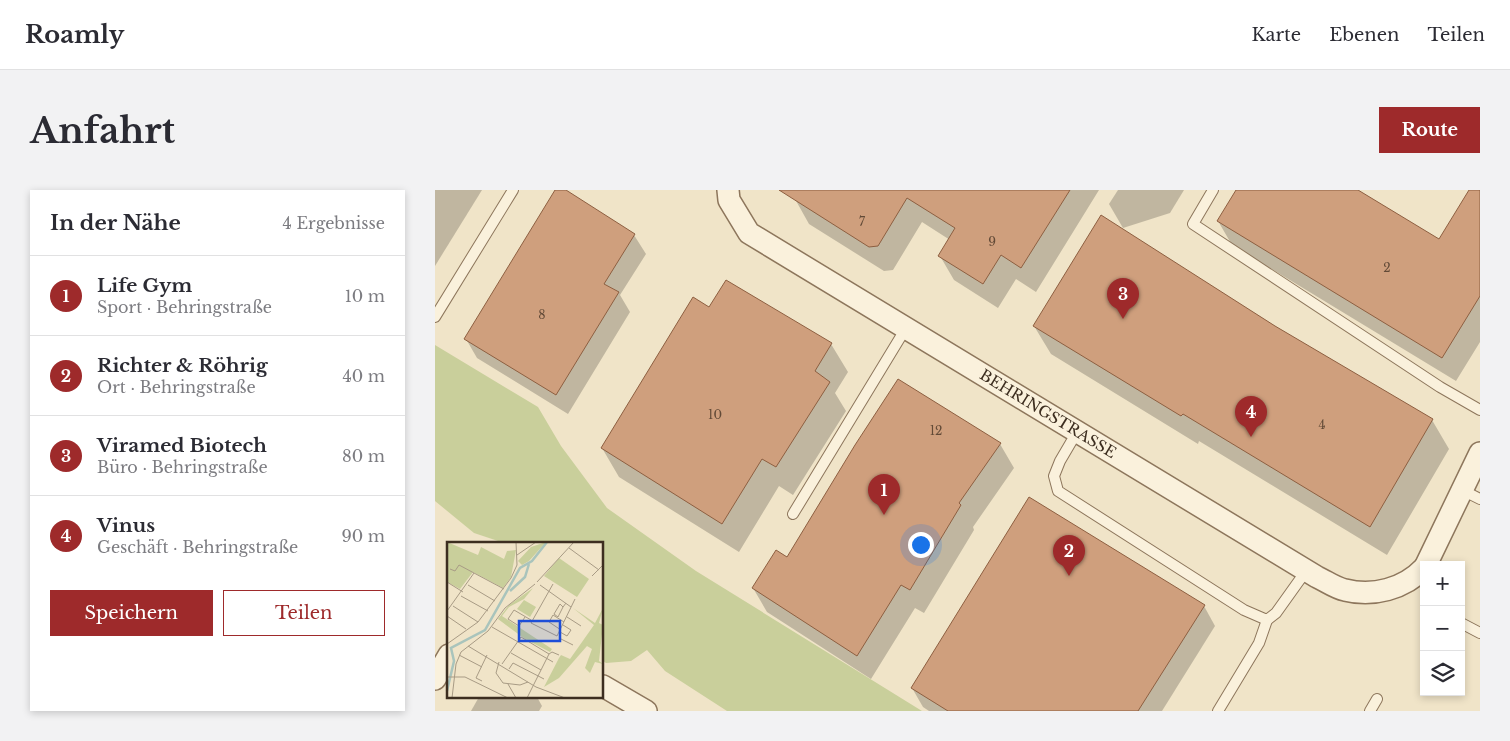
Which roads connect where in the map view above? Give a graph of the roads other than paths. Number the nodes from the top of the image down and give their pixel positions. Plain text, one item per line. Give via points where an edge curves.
1 (513, 190) edge
2 (728, 190) edge
3 (1213, 190) edge
4 (435, 317) edge
5 (906, 328) junction
6 (1480, 410) edge
7 (1077, 432) junction
8 (1477, 466) edge
9 (1471, 495) edge
10 (793, 514) dead end
11 (1429, 561) edge
12 (1306, 570) junction
13 (1420, 571) edge
14 (1267, 620) junction
15 (1465, 625) edge
16 (1480, 633) edge
17 (447, 658) edge
18 (435, 679) edge
19 (604, 687) edge
20 (1377, 699) dead end
21 (646, 711) edge
22 (1217, 711) edge
23 (1370, 711) edge

1 - 4 lane
2 - 5 street, BEHRINGSTRASSE via 729,200 749,233
3 - 6 lane via 1193,224
5 - 7 street, BEHRINGSTRASSE
5 - 10 lane
7 - 12 street, BEHRINGSTRASSE
7 - 14 lane via 1054,476 1059,490 1243,610
8 - 9 street
9 - 11 street
12 - 13 street, BEHRINGSTRASSE via 1344,590 1364,592 1380,592 1395,587
12 - 14 lane via 1276,613
14 - 22 lane via 1259,643
15 - 16 lane
17 - 18 street
19 - 21 street
20 - 23 lane

